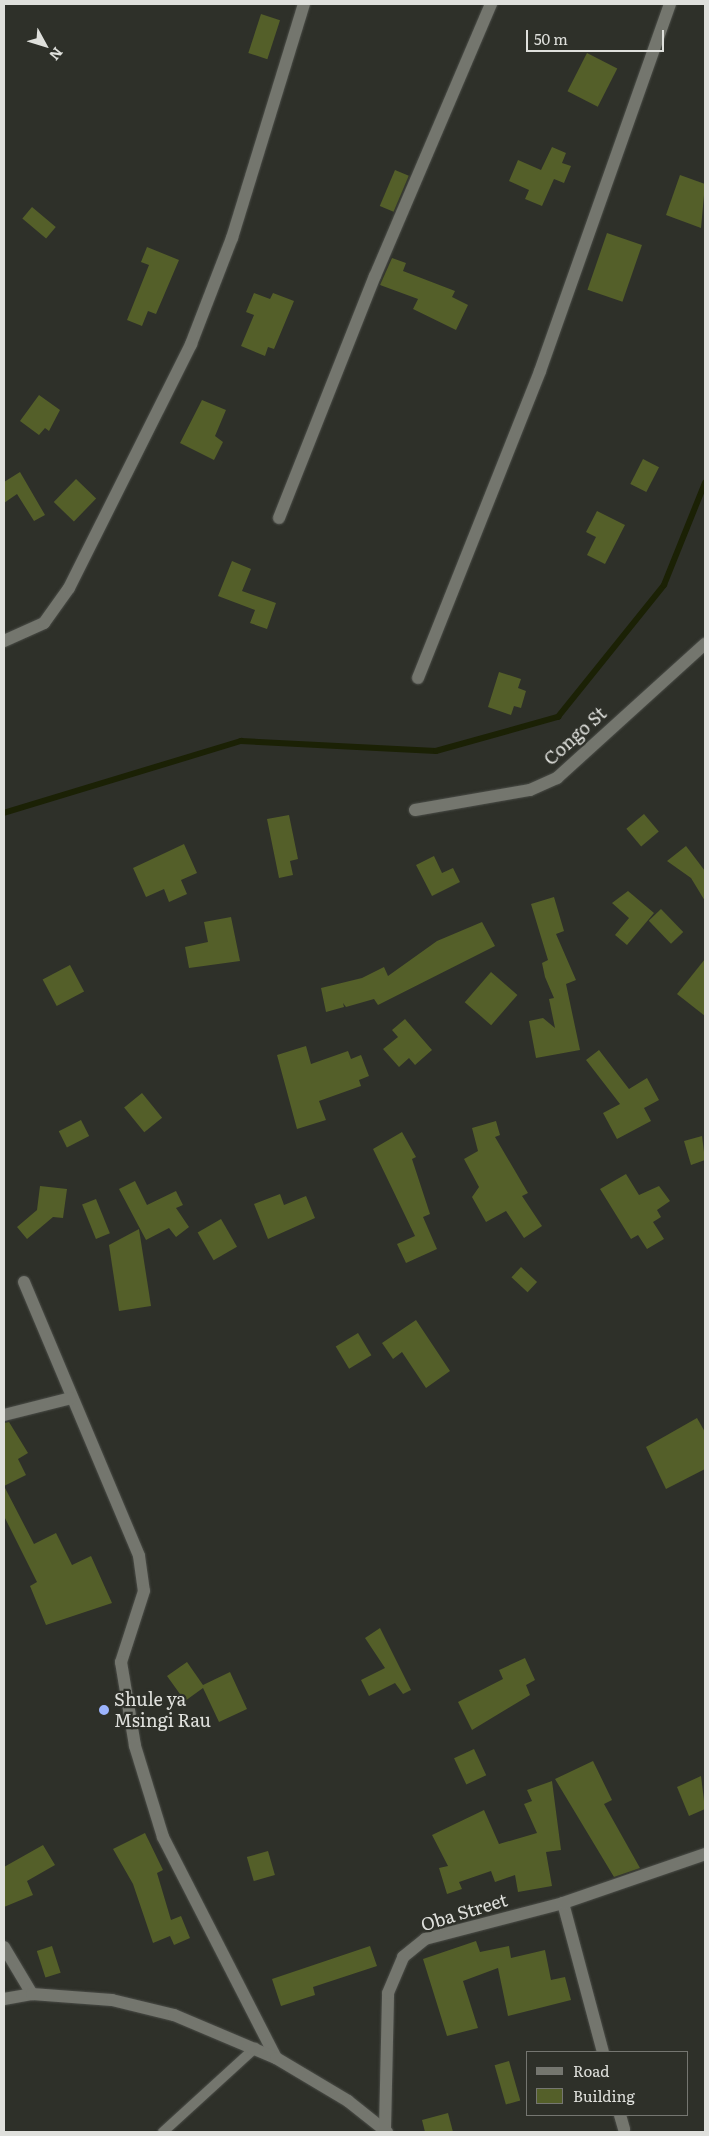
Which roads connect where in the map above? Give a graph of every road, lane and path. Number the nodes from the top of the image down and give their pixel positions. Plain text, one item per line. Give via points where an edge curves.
1 (304, 4) edge
2 (491, 4) edge
3 (670, 4) edge
4 (279, 518) dead end
5 (4, 641) edge
6 (705, 644) edge
7 (418, 678) dead end
8 (415, 810) dead end
9 (24, 1282) dead end
10 (71, 1398) junction
11 (4, 1415) edge
12 (705, 1854) edge
13 (563, 1903) junction
14 (4, 1947) edge
15 (32, 1994) junction
16 (4, 1999) edge
17 (255, 2048) junction
18 (603, 2051) edge
19 (276, 2058) junction
20 (620, 2116) edge
21 (624, 2129) dead end
22 (386, 2130) edge
23 (163, 2132) edge

1 - 5 street via 232,238 191,344 69,588 44,623
2 - 4 street
3 - 7 street via 540,371
6 - 8 street, Congo St via 556,778 530,790
9 - 10 street
10 - 11 street
10 - 19 street via 139,1556 144,1591 121,1662 136,1746 163,1837
12 - 13 street, Oba Street
13 - 18 street
13 - 22 street, Oba Street via 425,1939 403,1957 388,1993
14 - 15 street
15 - 16 street
15 - 17 street via 150,2008
17 - 19 street
17 - 23 lane
19 - 22 street
20 - 21 street

